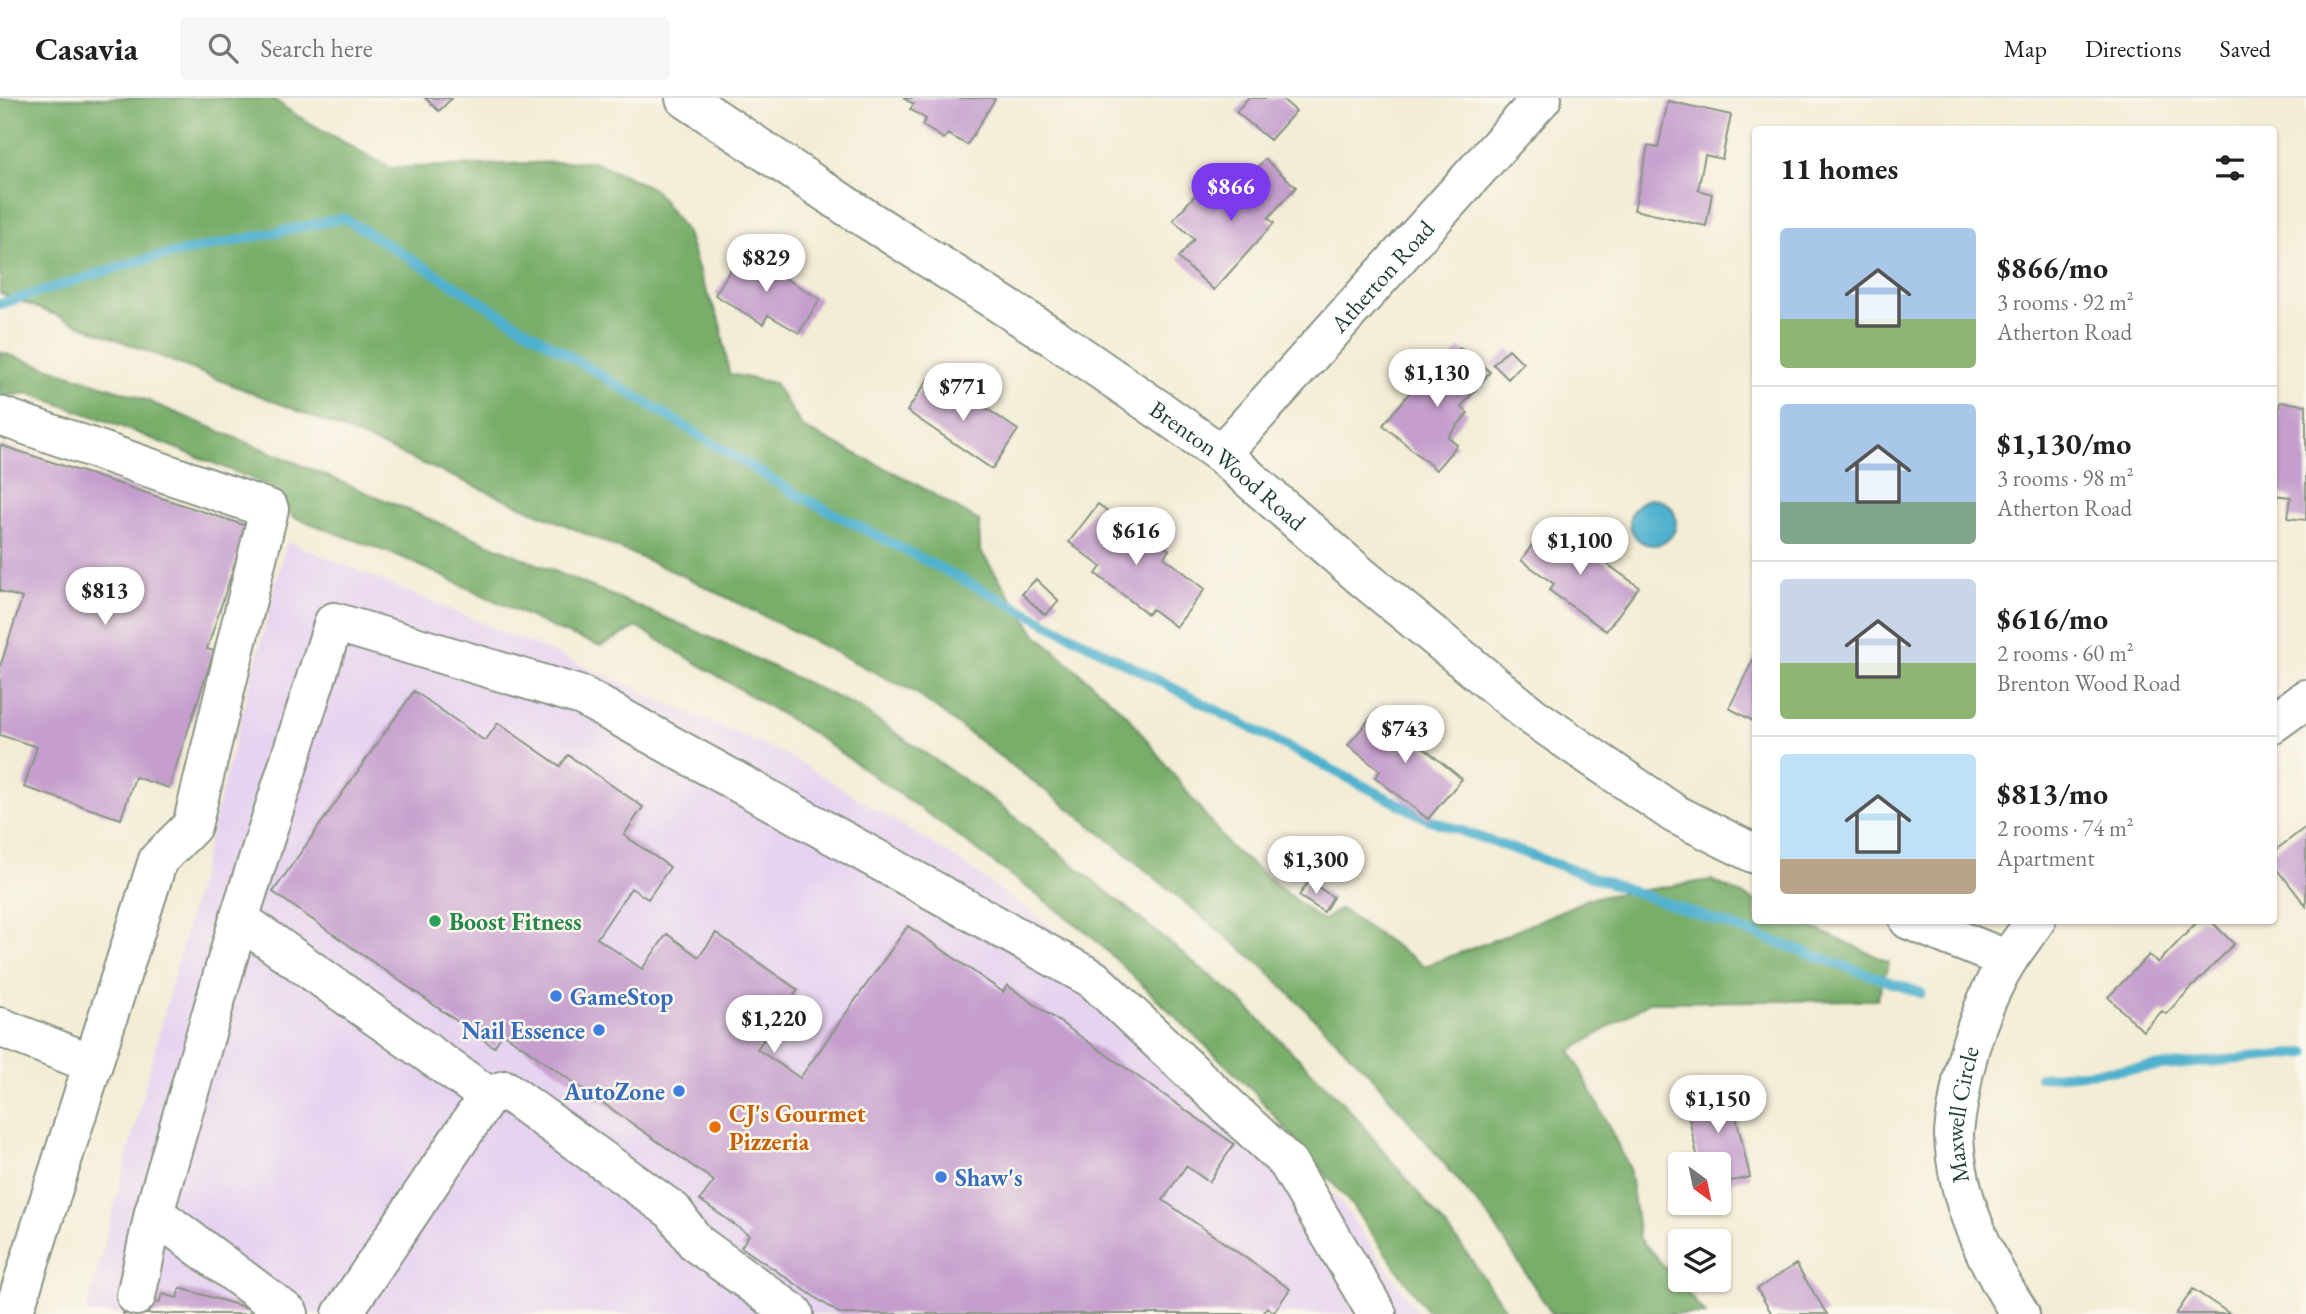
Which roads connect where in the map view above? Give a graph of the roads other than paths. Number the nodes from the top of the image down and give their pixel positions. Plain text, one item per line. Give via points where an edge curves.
1 (685, 98) edge
2 (1542, 98) edge
3 (0, 416) edge
4 (1221, 454) junction
5 (2306, 699) edge
6 (2277, 720) edge
7 (1752, 852) edge
8 (239, 919) junction
9 (1919, 924) edge
10 (2033, 924) edge
11 (2008, 960) junction
12 (0, 1027) edge
13 (93, 1064) junction
14 (488, 1096) junction
15 (154, 1213) junction
16 (136, 1296) dead end
17 (13, 1314) edge
18 (289, 1314) edge
19 (342, 1314) edge
20 (794, 1314) edge
21 (1377, 1314) edge
22 (2020, 1314) edge

1 - 4 street, Brenton Wood Road via 1053,337
2 - 4 street, Atherton Road
3 - 13 street via 269,509 192,826 158,860
4 - 7 street, Brenton Wood Road via 1532,716 1675,814
5 - 6 street
8 - 14 street
8 - 15 street
8 - 21 street via 334,622 582,696 1093,979 1288,1163
9 - 11 street
10 - 11 street, Maxwell Circle
11 - 22 street, Maxwell Circle via 1964,1063 1954,1133 1957,1167 1976,1231
12 - 13 street
13 - 17 street
14 - 19 street
14 - 20 street via 505,1090 673,1211 695,1244
15 - 16 street
15 - 18 street

